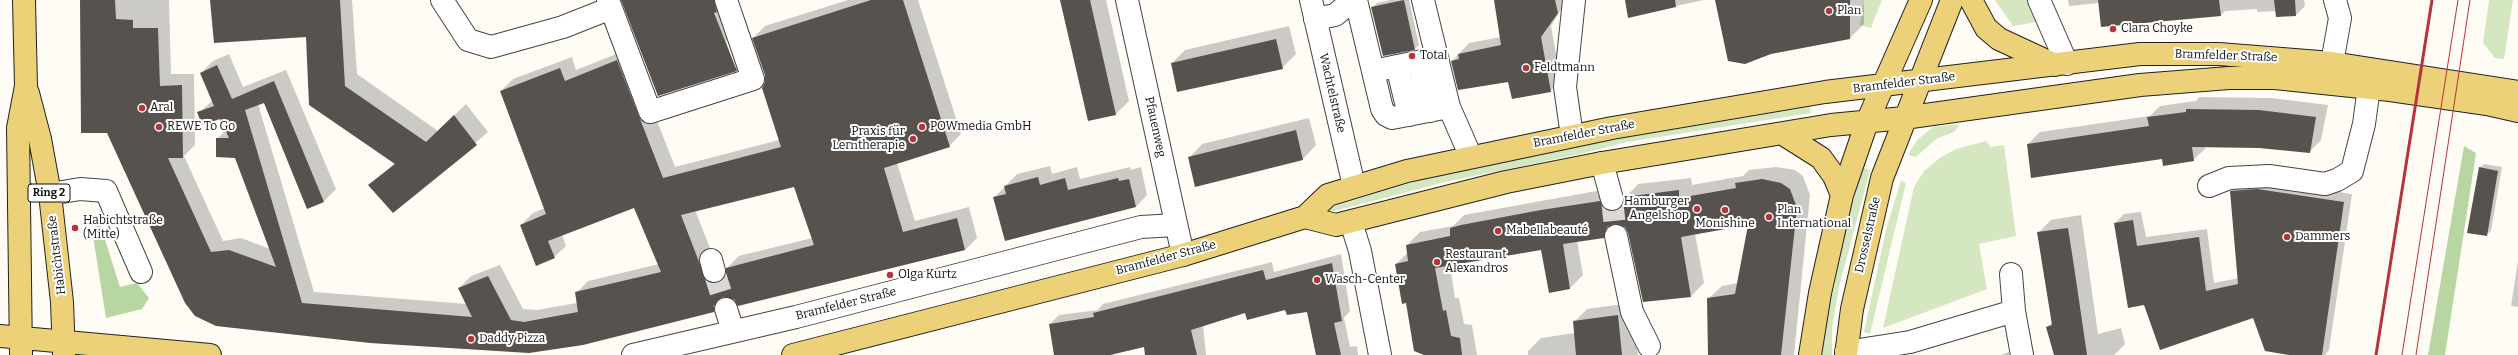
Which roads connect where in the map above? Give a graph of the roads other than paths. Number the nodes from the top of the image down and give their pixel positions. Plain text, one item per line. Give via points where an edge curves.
1 (24, 0) edge
2 (442, 0) edge
3 (726, 0) edge
4 (1127, 0) edge
5 (1353, 0) edge
6 (1356, 0) edge
7 (1424, 0) edge
8 (1574, 0) edge
9 (1921, 0) edge
10 (1952, 0) edge
11 (1971, 0) edge
12 (2039, 0) edge
13 (2335, 0) edge
14 (610, 4) edge
15 (1313, 9) edge
16 (1428, 60) junction
17 (2332, 63) junction
18 (2061, 64) junction
19 (1397, 66) junction
20 (1373, 72) junction
21 (1918, 82) junction
22 (26, 86) junction
23 (1882, 86) junction
24 (2369, 87) junction
25 (2518, 92) edge
26 (1440, 109) junction
27 (2518, 111) edge
28 (1409, 114) junction
29 (1904, 118) junction
30 (1867, 122) junction
31 (1783, 134) junction
32 (1572, 136) junction
33 (1471, 157) junction
34 (1602, 163) junction
35 (1354, 186) junction
36 (2209, 186) dead end
37 (50, 194) junction
38 (1842, 195) junction
39 (1612, 199) tunnel mouth
40 (1305, 217) junction
41 (1351, 222) junction
42 (1175, 225) junction
43 (1616, 236) tunnel mouth
44 (1183, 255) junction
45 (141, 272) dead end
46 (2011, 274) dead end
47 (726, 309) tunnel mouth
48 (2014, 311) junction
49 (733, 331) junction
50 (0, 336) edge
51 (1649, 346) dead end
52 (21, 347) edge
53 (63, 348) edge
54 (827, 351) edge
55 (1846, 354) edge
56 (210, 355) edge
57 (633, 355) edge
58 (793, 355) edge
59 (1380, 355) edge
60 (1810, 355) edge
61 (2022, 355) edge

1 - 22 main road, Habichtstraße / Ring 2
2 - 14 street via 468,40 491,47 563,27
3 - 14 street via 752,79 650,112
4 - 42 street, Pfauenweg
5 - 15 street via 1335,15
6 - 20 street
7 - 16 street
8 - 32 street via 1565,87
9 - 23 main road
10 - 21 main road, Drosselstraße
11 - 18 main road via 1986,28 1999,39
12 - 18 street
13 - 17 street via 2340,18
15 - 35 street, Wachtelstraße
16 - 19 street
16 - 26 street
17 - 18 main road, Bramfelder Straße via 2219,54 2140,54
17 - 25 main road, Bramfelder Straße
18 - 21 main road, Bramfelder Straße
19 - 20 street
19 - 28 street
20 - 28 street via 1382,109 1386,115 1392,118
21 - 23 main road, Bramfelder Straße
21 - 29 main road, Drosselstraße
22 - 37 main road, Habichtstraße / Ring 2 via 40,139
22 - 52 main road, Habichtstraße / Ring 2 via 18,128
23 - 30 main road
23 - 32 main road, Bramfelder Straße via 1825,92
24 - 27 main road, Bramfelder Straße
24 - 29 main road, Bramfelder Straße via 2275,78 2229,78 2140,85
24 - 36 street via 2364,124 2352,171 2325,184 2269,176 2229,178
26 - 28 street
26 - 33 street
29 - 30 main road, Bramfelder Straße
29 - 55 main road, Drosselstraße via 1878,193 1852,309
30 - 31 main road, Bramfelder Straße
30 - 38 main road
31 - 34 main road, Bramfelder Straße
31 - 38 main road via 1821,158 1834,176
32 - 33 main road, Bramfelder Straße
33 - 35 main road, Bramfelder Straße
34 - 39 street
34 - 41 main road, Bramfelder Straße via 1506,182
35 - 40 main road, Bramfelder Straße via 1328,195
37 - 45 street via 80,189 106,191
37 - 53 main road, Habichtstraße / Ring 2 via 62,302
38 - 60 main road via 1820,293
40 - 41 main road, Bramfelder Straße via 1336,225
40 - 44 main road, Bramfelder Straße
41 - 59 street via 1360,251
42 - 44 street, Pfauenweg
42 - 49 street, Bramfelder Straße via 1141,227 857,302
43 - 51 street via 1632,312
44 - 54 main road, Bramfelder Straße
46 - 48 street
47 - 49 street
48 - 55 street via 1910,342
48 - 61 street
49 - 57 street, Bramfelder Straße
50 - 52 main road
52 - 53 main road
53 - 56 main road
54 - 58 main road, Bramfelder Straße

